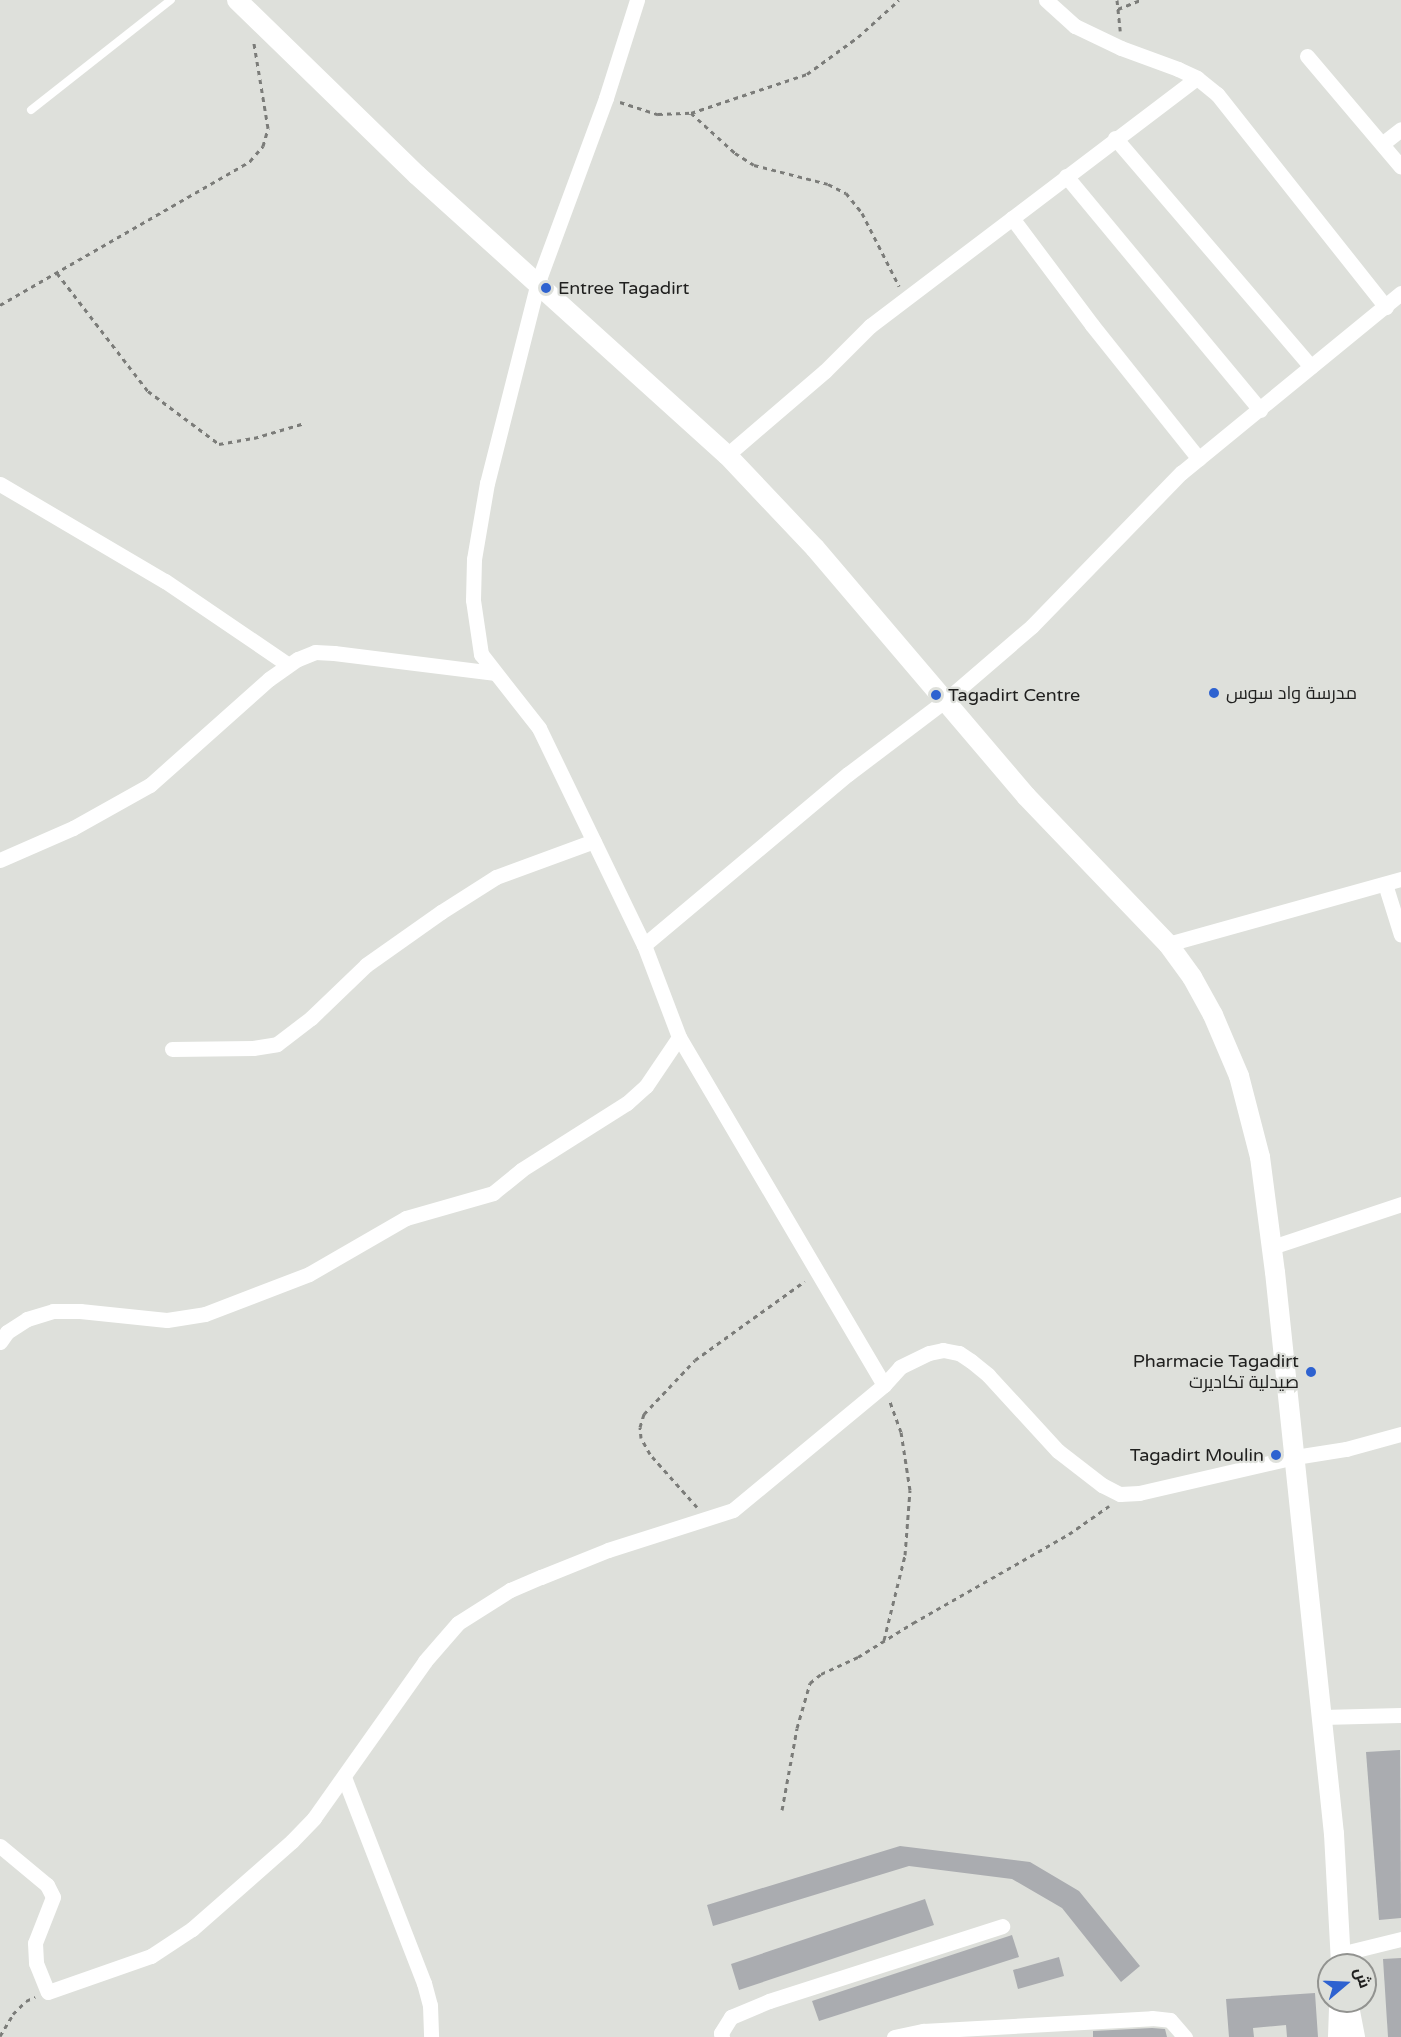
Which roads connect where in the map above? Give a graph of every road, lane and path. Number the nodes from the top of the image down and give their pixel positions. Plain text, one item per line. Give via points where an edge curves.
1 (171, 0) edge
2 (638, 0) edge
3 (899, 0) edge
4 (1046, 0) edge
5 (1117, 0) edge
6 (1140, 0) edge
7 (243, 6) edge
8 (1118, 9) junction
9 (1121, 48) junction
10 (1307, 56) dead end
11 (1197, 78) junction
12 (606, 98) junction
13 (31, 110) dead end
14 (691, 112) junction
15 (1401, 129) edge
16 (1115, 138) junction
17 (1382, 144) junction
18 (1401, 167) edge
19 (1066, 176) junction
20 (1012, 218) junction
21 (57, 273) junction
22 (538, 282) junction
23 (906, 299) junction
24 (1396, 302) edge
25 (0, 305) edge
26 (1311, 367) junction
27 (1260, 410) junction
28 (305, 423) dead end
29 (727, 455) junction
30 (1199, 459) junction
31 (0, 484) edge
32 (287, 664) junction
33 (494, 672) junction
34 (946, 700) junction
35 (594, 841) junction
36 (0, 860) edge
37 (1401, 879) edge
38 (1385, 884) junction
39 (1401, 935) edge
40 (1168, 944) junction
41 (644, 945) junction
42 (679, 1037) junction
43 (172, 1048) dead end
44 (1401, 1204) edge
45 (1272, 1247) junction
46 (819, 1271) junction
47 (0, 1342) edge
48 (884, 1385) junction
49 (1401, 1434) edge
50 (1295, 1457) junction
51 (1120, 1494) junction
52 (709, 1519) junction
53 (884, 1640) junction
54 (1401, 1715) edge
55 (1322, 1717) junction
56 (344, 1777) junction
57 (782, 1810) dead end
58 (0, 1846) edge
59 (1002, 1926) dead end
60 (1401, 1939) edge
61 (1341, 1953) edge
62 (1359, 1953) edge
63 (48, 1992) junction
64 (1339, 2013) edge
65 (1350, 2013) edge
66 (0, 2036) edge
67 (432, 2037) edge
68 (722, 2037) edge
69 (894, 2037) edge
70 (1185, 2037) edge
71 (1338, 2037) edge
72 (1355, 2037) edge

1 - 13 lane
2 - 12 street
3 - 14 path via 858,37 807,74
4 - 9 street via 1075,26
5 - 8 path
6 - 8 path
7 - 21 path via 267,114 263,146 250,161
7 - 22 street via 417,175
8 - 9 path
9 - 11 street
10 - 17 street
11 - 16 street
11 - 24 street via 1217,94
12 - 14 path via 658,114
12 - 22 street
14 - 23 path via 735,153 754,165 828,184 846,193 862,213
15 - 17 street
16 - 19 street
16 - 26 street
17 - 18 street
19 - 20 street
19 - 27 street
20 - 23 street
20 - 30 street
21 - 25 path
21 - 28 path via 148,391 219,444
22 - 29 street
22 - 33 street via 489,474 474,559 475,626 481,654
23 - 29 street via 870,326 825,371
24 - 26 street
26 - 27 street
27 - 30 street
29 - 34 street via 815,548
30 - 34 street via 1032,626
31 - 32 street via 165,581
32 - 33 street via 315,652
32 - 36 street via 150,785 73,828
33 - 35 street via 539,728
34 - 40 street via 1026,796
34 - 41 street via 839,781
35 - 41 street
35 - 43 street via 496,877 366,965 311,1018 276,1044 253,1048
37 - 38 street
38 - 39 street
38 - 40 street
40 - 45 street via 1213,1015 1239,1076 1260,1157
41 - 42 street
42 - 46 street
42 - 47 street via 637,1095 493,1192 406,1218 309,1274 205,1314 167,1320 52,1311 27,1319
44 - 45 street
45 - 50 street
46 - 48 street
46 - 52 path via 695,1360 644,1414 641,1438 650,1454
48 - 51 street via 912,1360 943,1350 959,1353 988,1375 1058,1451
48 - 52 street via 750,1499
48 - 53 path via 901,1432 910,1490 904,1555
49 - 50 street
50 - 51 street
50 - 55 street
51 - 53 path via 1070,1534
52 - 56 street via 608,1550 541,1576 476,1611 444,1636
53 - 57 path via 810,1683 797,1728
54 - 55 street
55 - 61 street
56 - 63 street via 292,1841 192,1929 151,1956
56 - 67 street via 424,1983
58 - 63 street via 47,1885 53,1897 35,1943 36,1963
59 - 68 street via 770,2001 731,2017
60 - 62 street
63 - 66 path via 26,2001
64 - 71 street
65 - 72 street
69 - 70 street via 923,2031 1152,2018 1170,2020

